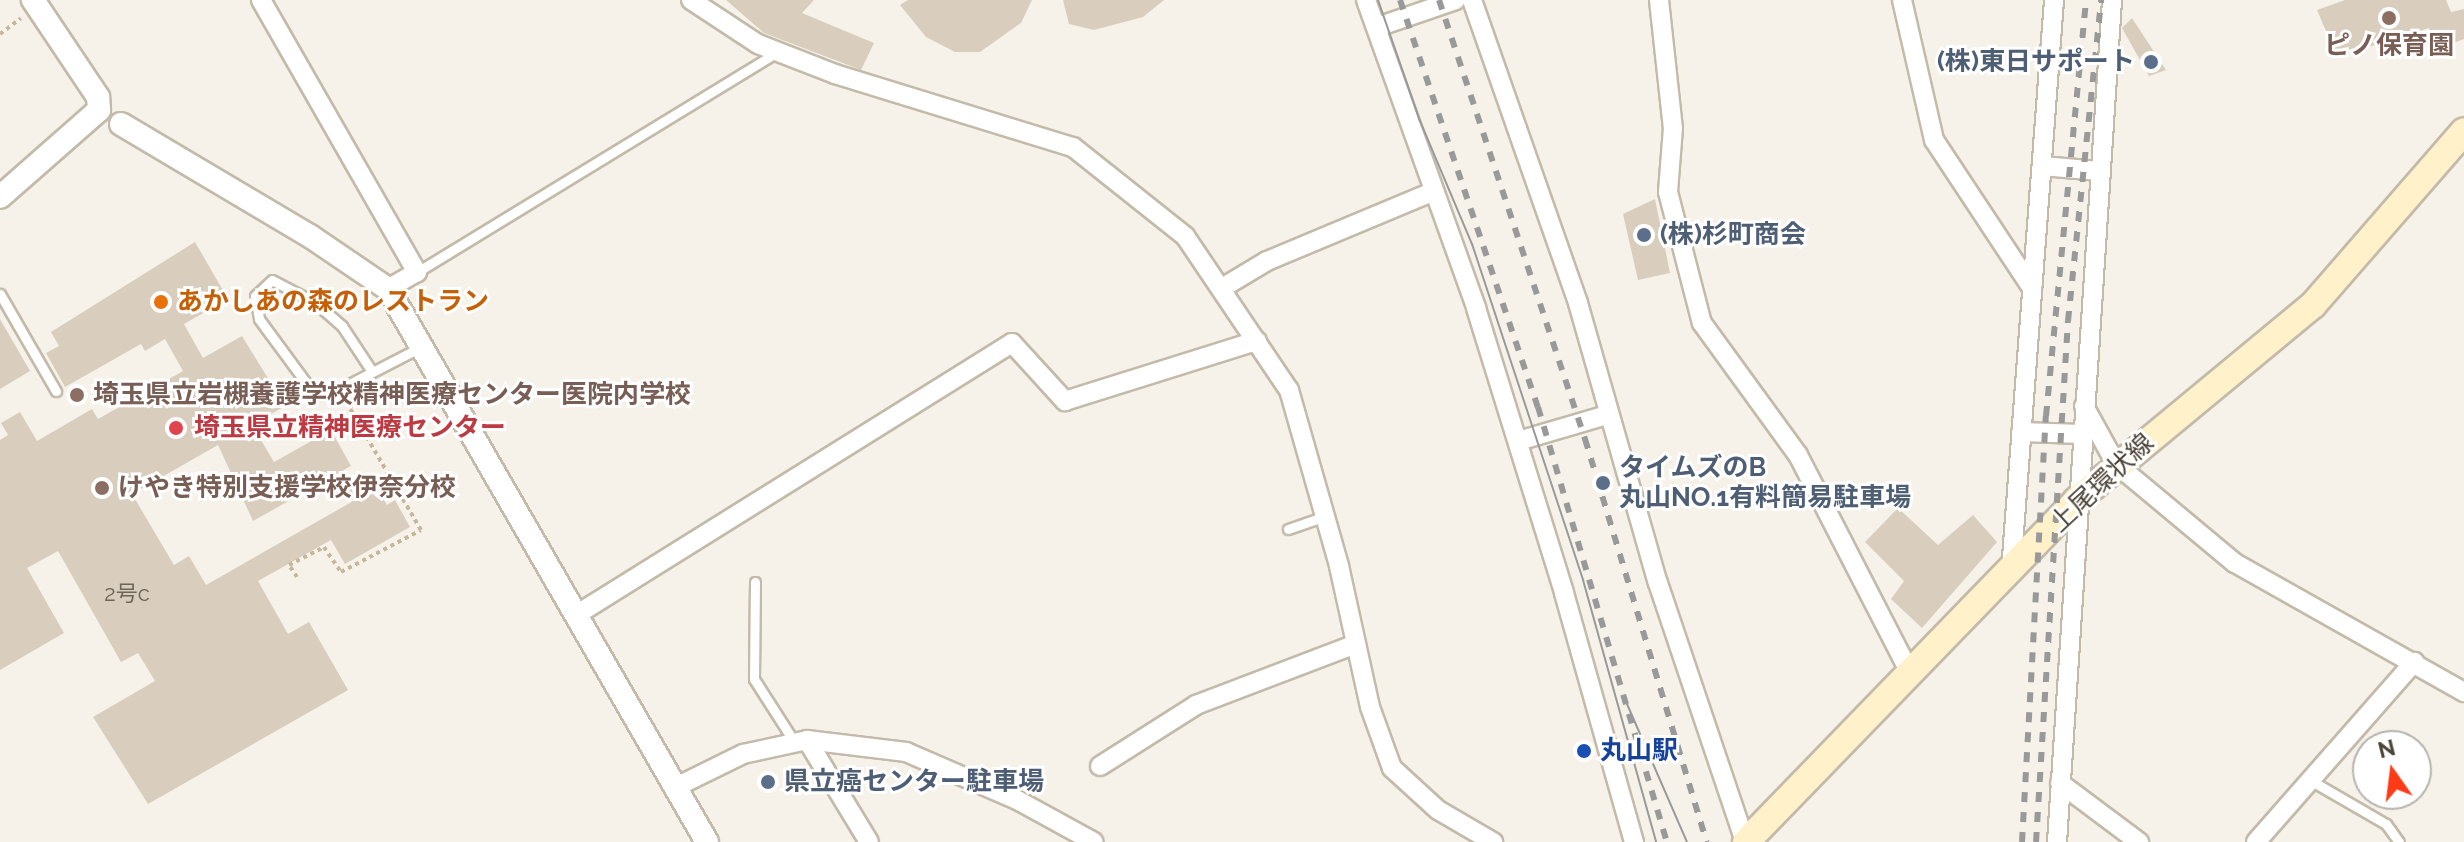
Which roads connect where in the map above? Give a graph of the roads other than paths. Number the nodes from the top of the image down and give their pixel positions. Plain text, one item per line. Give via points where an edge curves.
1 (33, 0) edge
2 (261, 0) edge
3 (691, 0) edge
4 (1366, 0) edge
5 (1456, 0) edge
6 (1472, 0) edge
7 (1659, 0) edge
8 (1902, 0) edge
9 (2054, 0) edge
10 (2112, 0) edge
11 (1377, 27) junction
12 (778, 52) junction
13 (121, 124) dead end
14 (2464, 131) edge
15 (2042, 166) junction
16 (2100, 171) junction
17 (1434, 191) junction
18 (0, 196) edge
19 (417, 272) junction
20 (1222, 288) junction
21 (2032, 288) junction
22 (388, 289) junction
23 (0, 294) edge
24 (1257, 341) junction
25 (421, 347) junction
26 (371, 370) junction
27 (56, 391) dead end
28 (2084, 406) junction
29 (1607, 415) junction
30 (2021, 432) junction
31 (2082, 434) junction
32 (1518, 441) junction
33 (2116, 464) junction
34 (2077, 500) junction
35 (1325, 516) junction
36 (1288, 529) dead end
37 (2011, 574) junction
38 (755, 582) dead end
39 (576, 615) junction
40 (1356, 644) junction
41 (2414, 662) junction
42 (1911, 675) junction
43 (2464, 692) edge
44 (801, 742) junction
45 (1100, 766) dead end
46 (2310, 780) junction
47 (2060, 783) junction
48 (676, 787) junction
49 (707, 842) edge
50 (869, 842) edge
51 (1094, 842) edge
52 (1493, 842) edge
53 (1634, 842) edge
54 (1746, 842) edge
55 (2057, 842) edge
56 (2139, 842) edge
57 (2256, 842) edge
58 (2399, 842) edge

1 - 18 street via 98,97 99,110
2 - 19 street
3 - 12 street
4 - 11 street
5 - 11 street
6 - 29 street via 1569,275
7 - 42 street via 1673,128 1668,192 1702,323 1798,455
8 - 21 street via 1934,140
9 - 15 street
10 - 16 street
11 - 17 street
12 - 19 lane
12 - 20 street via 1073,147 1185,236
13 - 22 street via 296,227
14 - 33 main road, 上尾環状線 via 2313,305
15 - 16 street
15 - 21 street
16 - 28 street
17 - 20 street via 1267,261
17 - 32 street
19 - 22 street
20 - 24 street
21 - 30 street
22 - 25 street
23 - 27 lane
24 - 35 street via 1289,390
24 - 39 street via 1065,401 1012,343
25 - 26 lane
25 - 39 street
26 - 26 lane via 328,395 308,392 259,319 255,296 272,280 314,302 342,326
28 - 31 street
28 - 33 street
29 - 32 street
29 - 54 street
30 - 31 street
30 - 37 street
31 - 34 street
32 - 53 street
33 - 34 main road, 上尾環状線
33 - 41 street via 2235,563
34 - 37 main road, 上尾環状線
34 - 47 street
35 - 36 lane
35 - 40 street
37 - 42 main road, 上尾環状線
38 - 44 lane via 754,679
39 - 48 street
40 - 45 street via 1196,705
40 - 52 street via 1392,768 1438,810
41 - 43 street
41 - 46 street
42 - 54 main road, 上尾環状線
44 - 48 street via 743,754
44 - 50 street
44 - 51 street via 906,752 1019,801
46 - 57 street
46 - 58 lane via 2386,824
47 - 55 street
47 - 56 street
48 - 49 street

